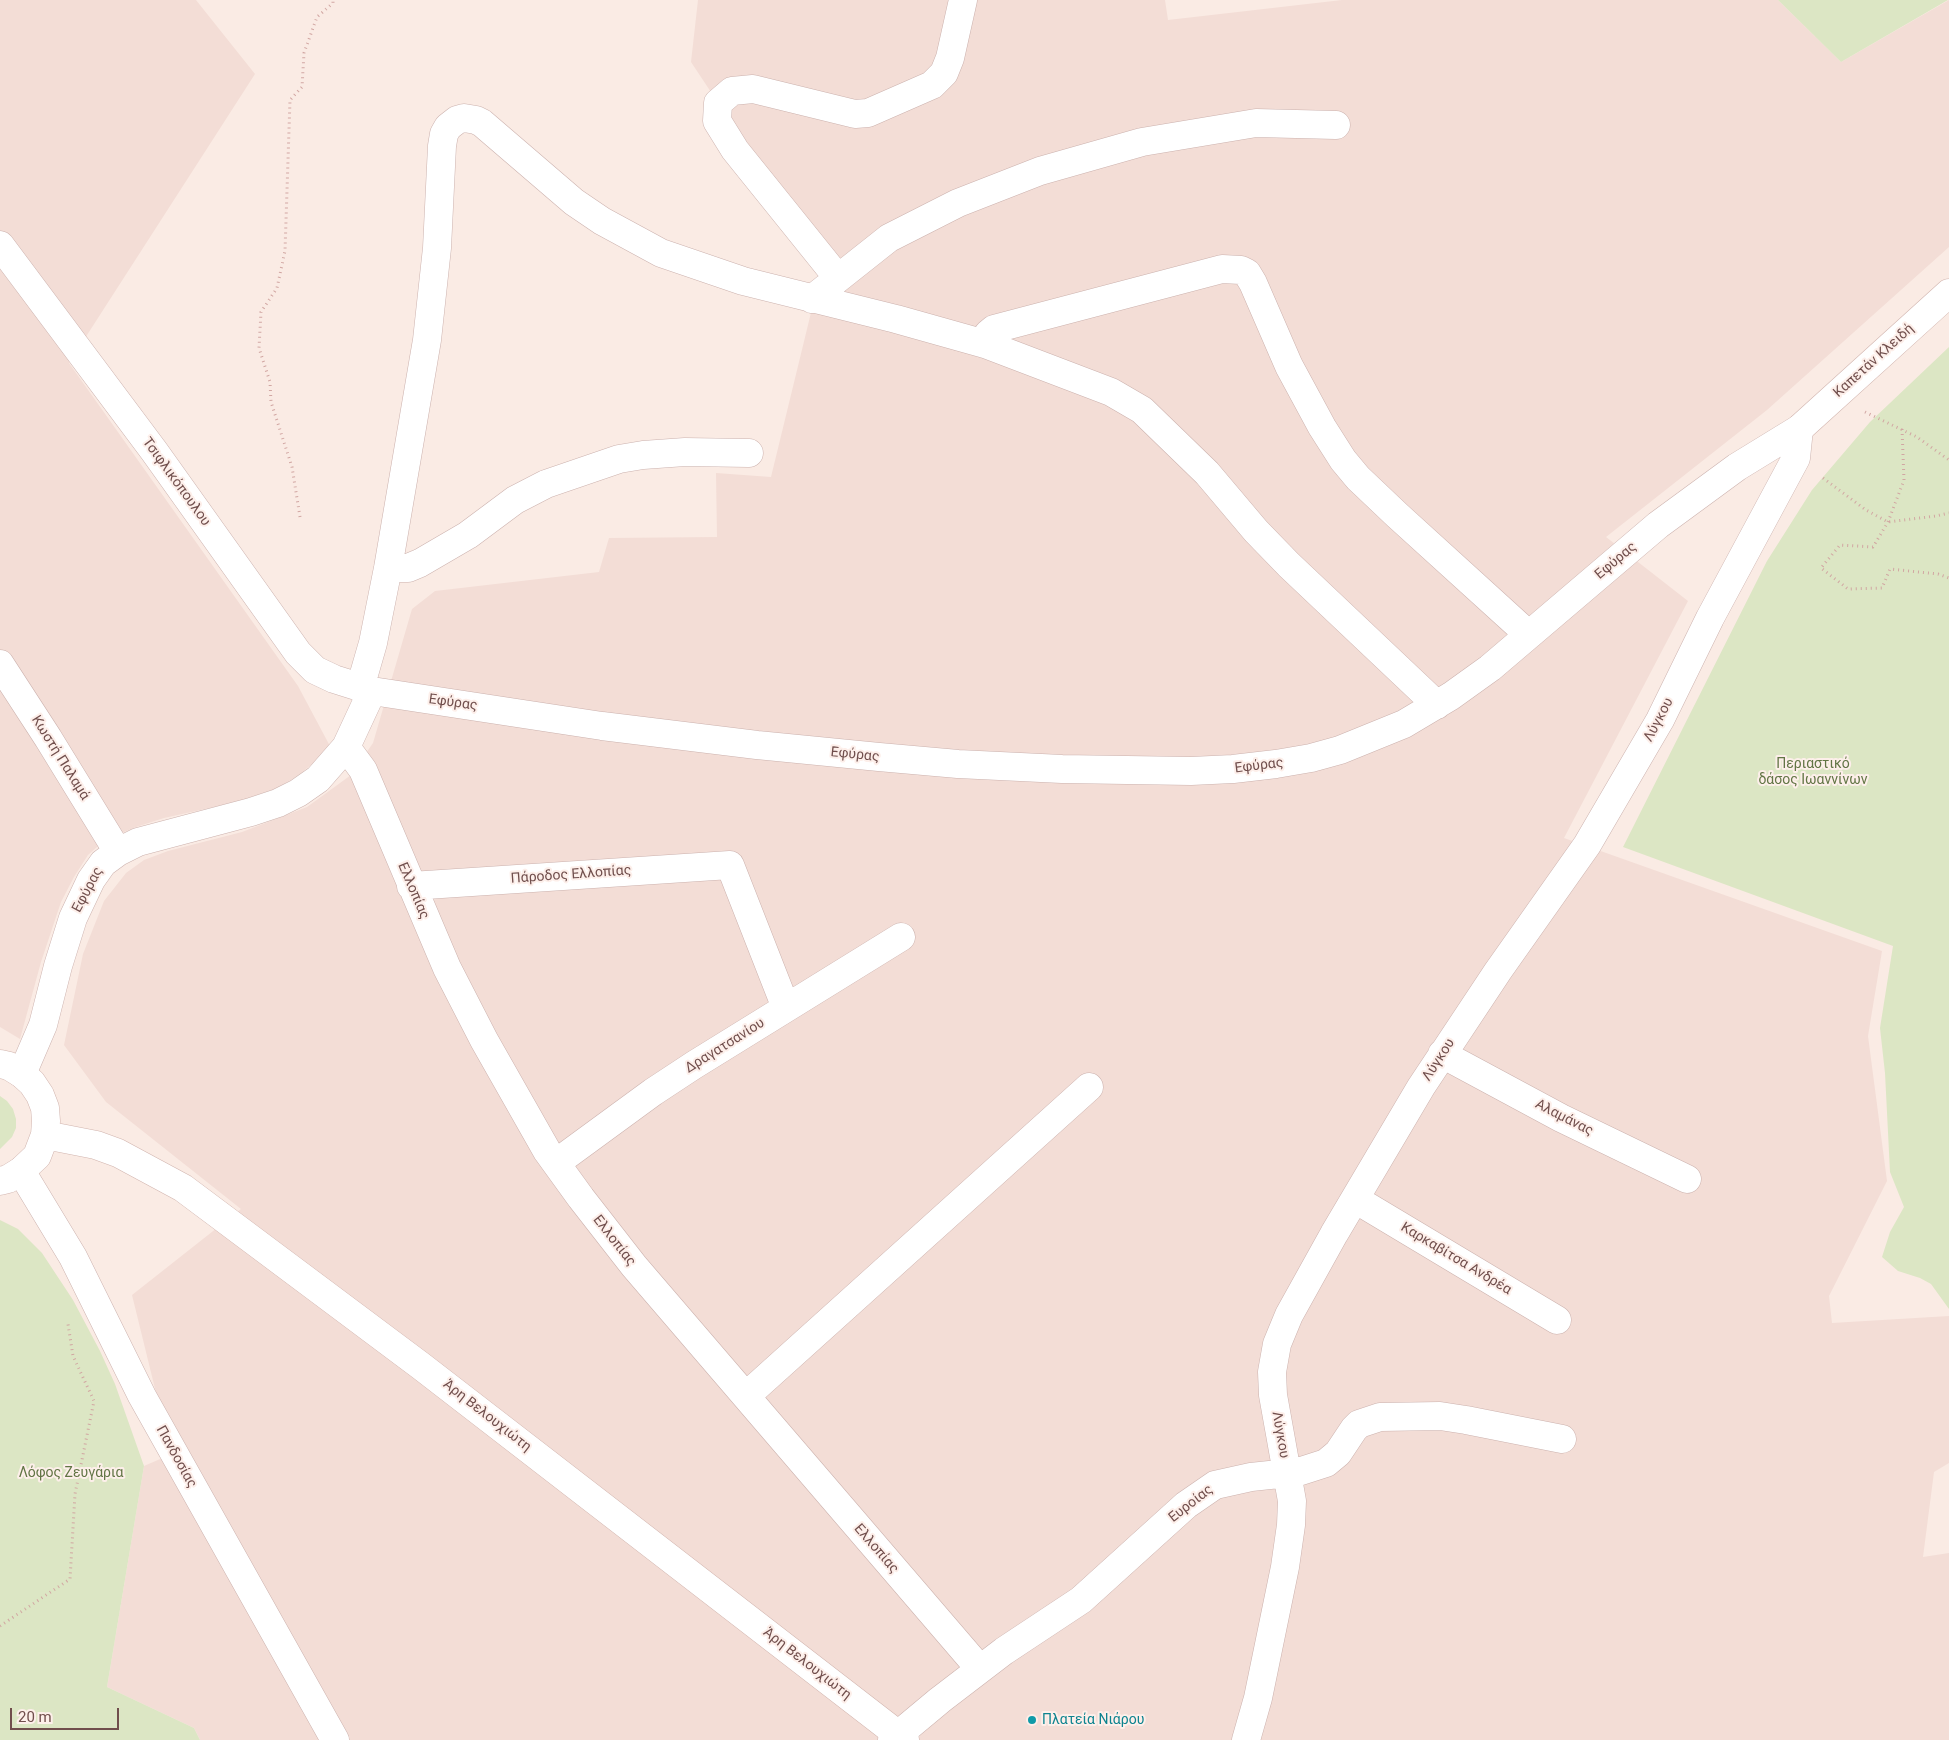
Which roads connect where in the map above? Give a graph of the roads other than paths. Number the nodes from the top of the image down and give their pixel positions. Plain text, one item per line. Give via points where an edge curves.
1 (963, 0) edge
2 (1336, 125) dead end
3 (0, 245) edge
4 (838, 278) junction
5 (1949, 293) edge
6 (812, 299) junction
7 (985, 344) junction
8 (1799, 429) junction
9 (749, 453) dead end
10 (388, 568) junction
11 (1528, 634) junction
12 (0, 664) edge
13 (366, 690) junction
14 (1437, 706) junction
15 (346, 748) junction
16 (118, 852) junction
17 (411, 886) junction
18 (901, 937) dead end
19 (786, 1008) junction
20 (1442, 1054) junction
21 (11, 1069) edge
22 (1089, 1087) dead end
23 (45, 1135) junction
24 (556, 1163) junction
25 (11, 1176) edge
26 (1687, 1179) dead end
27 (1356, 1199) junction
28 (1557, 1320) dead end
29 (746, 1396) junction
30 (1562, 1439) dead end
31 (1287, 1472) junction
32 (980, 1669) junction
33 (899, 1738) edge
34 (336, 1740) edge
35 (1246, 1740) edge

1 - 4 street via 944,73 932,86 868,113 855,114 753,90 732,91 718,103 717,121 735,150
2 - 4 street via 1256,123 1142,142 1040,171 958,203 889,238
3 - 13 street, Τσιφλικόπουλου via 154,451 298,654 315,670
4 - 6 street
5 - 8 street, Καπετάν Κλειδή
6 - 7 street
6 - 10 street via 684,262 630,238 574,202 482,123 470,118 457,120 448,127 442,146 437,248 427,340
7 - 11 street via 988,334 994,329 1222,268 1247,273 1322,427 1358,478
7 - 14 street via 1111,392 1142,410 1207,473 1289,565
8 - 11 street, Εφύρας via 1737,467 1658,525
8 - 20 street, Λύγκου via 1796,458 1710,618 1660,720 1587,845
9 - 10 street via 676,453 619,459 546,484 515,500 468,535 420,563 408,568
10 - 13 street
11 - 14 street, Εφύρας via 1490,668
12 - 16 street, Κωστή Παλαμά
13 - 14 street, Εφύρας via 602,726 776,747 958,764 1147,771 1233,769 1310,758 1374,737
13 - 15 street, Εφύρας
15 - 16 street, Εφύρας via 318,779 278,803 138,842
15 - 17 street, Ελλοπίας via 362,770
16 - 21 street, Εφύρας via 103,863 82,898 64,944 43,1025
17 - 19 street, Πάροδος Ελλοπίας via 730,865
17 - 24 street, Ελλοπίας via 446,968 526,1116
18 - 19 street, Δραγατσανίου
19 - 24 street, Δραγατσανίου via 653,1092
20 - 26 street, Αλαμάνας
20 - 27 street, Λύγκου
21 - 23 street via 36,1089 45,1108
22 - 29 street
23 - 25 street via 37,1156
23 - 33 street, Άρη Βελουχιώτη via 96,1145 118,1153 183,1188 421,1366
24 - 29 street, Ελλοπίας via 634,1266
25 - 34 street, Πανδοσίας via 73,1257 142,1396
27 - 28 street, Καρκαβίτσα Ανδρέα
27 - 31 street, Λύγκου via 1289,1315 1277,1344 1272,1372 1273,1395
29 - 32 street, Ελλοπίας
30 - 31 street, Ευροίας via 1440,1416 1380,1417 1359,1424 1338,1453 1326,1463
31 - 32 street, Ευροίας via 1224,1482 1203,1492 1081,1600
31 - 35 street, Λύγκου via 1292,1501 1289,1548 1258,1698
32 - 33 street, Ευροίας

